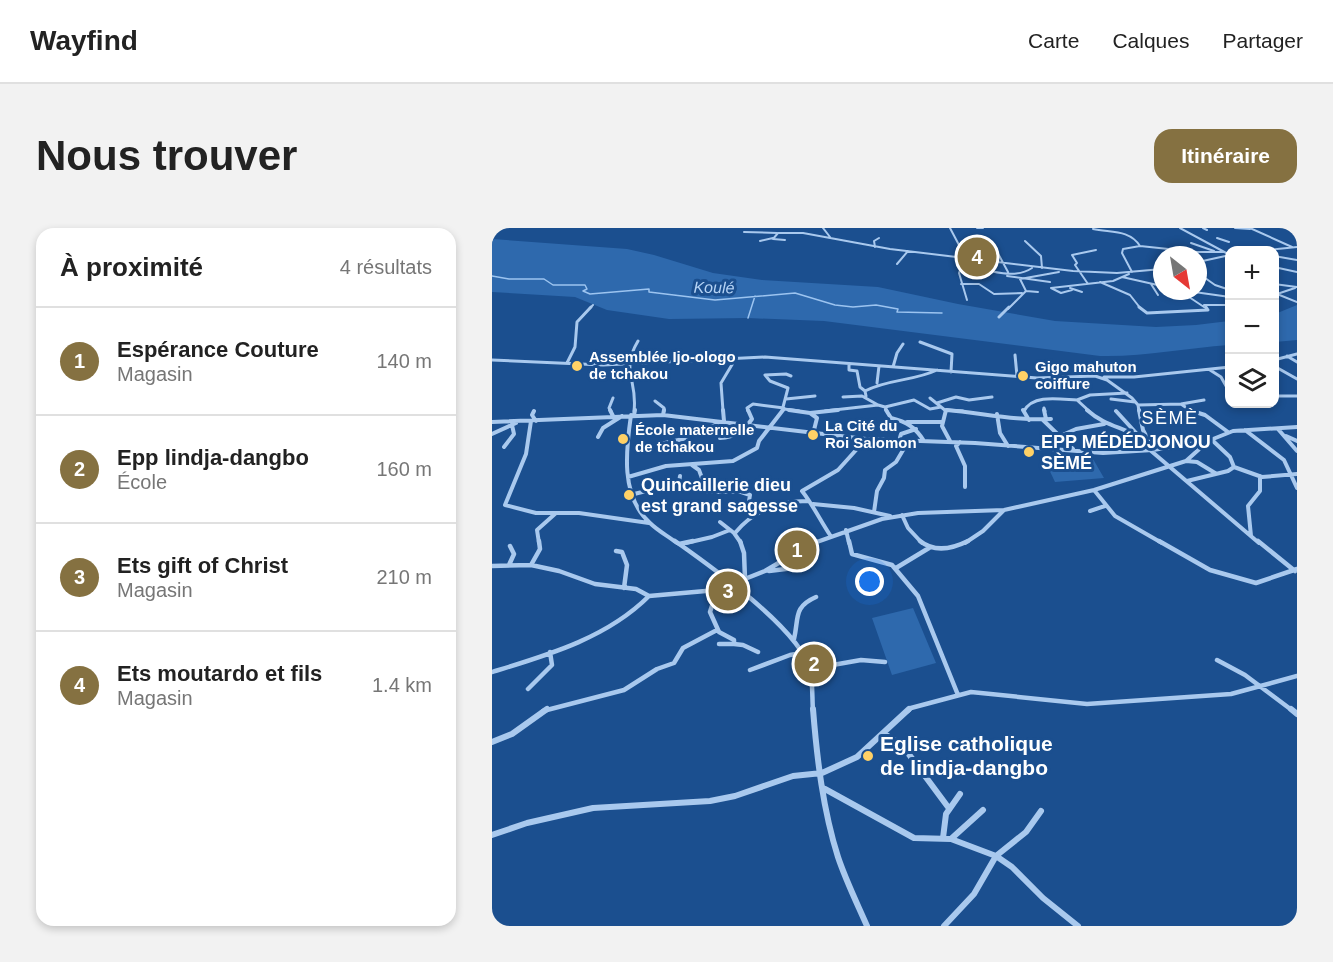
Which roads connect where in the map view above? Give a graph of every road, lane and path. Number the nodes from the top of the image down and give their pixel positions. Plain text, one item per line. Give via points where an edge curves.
1 (823, 228) edge
2 (950, 228) edge
3 (977, 228) edge
4 (982, 228) edge
5 (1180, 228) edge
6 (1203, 228) edge
7 (1235, 228) edge
8 (1093, 229) edge
9 (1116, 229) edge
10 (1251, 229) edge
11 (1207, 230) dead end
12 (744, 232) dead end
13 (777, 233) junction
14 (830, 237) junction
15 (773, 238) junction
16 (879, 238) dead end
17 (1217, 238) dead end
18 (785, 240) dead end
19 (760, 241) dead end
20 (1024, 241) dead end
21 (1229, 242) dead end
22 (1191, 243) dead end
23 (994, 246) dead end
24 (1140, 246) junction
25 (875, 247) junction
26 (1292, 247) junction
27 (1297, 247) edge
28 (1279, 249) edge
29 (1096, 250) dead end
30 (908, 252) junction
31 (1222, 252) junction
32 (1225, 253) edge
33 (1225, 256) edge
34 (963, 257) junction
35 (1279, 257) edge
36 (975, 258) junction
37 (1207, 260) edge
38 (1297, 260) edge
39 (1004, 262) junction
40 (964, 263) junction
41 (897, 264) dead end
42 (1034, 267) junction
43 (1042, 268) junction
44 (1279, 268) edge
45 (1153, 270) edge
46 (1065, 271) junction
47 (1008, 272) junction
48 (1082, 272) junction
49 (1104, 272) junction
50 (1132, 272) junction
51 (1137, 272) junction
52 (1297, 272) edge
53 (1043, 274) junction
54 (1006, 276) dead end
55 (1122, 277) junction
56 (1022, 278) junction
57 (1083, 278) junction
58 (1207, 279) edge
59 (1050, 282) junction
60 (1102, 282) junction
61 (961, 284) junction
62 (1082, 284) junction
63 (1088, 284) junction
64 (1151, 284) joint
65 (1279, 285) edge
66 (1063, 286) junction
67 (1068, 286) junction
68 (1153, 287) edge
69 (1297, 287) edge
70 (1225, 288) edge
71 (1072, 290) junction
72 (1024, 292) junction
73 (1038, 292) dead end
74 (1082, 292) dead end
75 (1279, 293) edge
76 (1207, 294) edge
77 (1279, 295) edge
78 (1225, 296) edge
79 (967, 300) dead end
80 (1195, 300) edge
81 (1297, 302) edge
82 (593, 305) dead end
83 (1204, 305) junction
84 (1225, 305) edge
85 (999, 317) dead end
86 (638, 341) dead end
87 (920, 342) dead end
88 (903, 344) dead end
89 (1297, 354) edge
90 (1014, 355) dead end
91 (1287, 356) junction
92 (736, 358) junction
93 (1279, 359) edge
94 (492, 360) edge
95 (1297, 362) edge
96 (567, 363) junction
97 (628, 364) junction
98 (849, 364) junction
99 (879, 366) junction
100 (893, 367) junction
101 (1225, 368) edge
102 (1279, 368) edge
103 (937, 370) junction
104 (1210, 370) junction
105 (951, 372) junction
106 (1162, 374) junction
107 (791, 376) dead end
108 (1017, 376) junction
109 (1101, 377) junction
110 (1297, 379) edge
111 (1164, 380) dead end
112 (877, 383) junction
113 (1225, 384) edge
114 (865, 391) junction
115 (1127, 393) junction
116 (815, 396) dead end
117 (866, 396) junction
118 (1279, 396) edge
119 (1297, 396) edge
120 (843, 397) dead end
121 (992, 397) dead end
122 (613, 398) dead end
123 (786, 399) junction
124 (930, 399) dead end
125 (1111, 399) dead end
126 (1077, 400) junction
127 (1204, 400) dead end
128 (655, 401) dead end
129 (937, 403) junction
130 (1136, 404) junction
131 (1181, 404) junction
132 (878, 405) junction
133 (885, 407) junction
134 (784, 408) junction
135 (1044, 408) dead end
136 (944, 409) junction
137 (534, 411) dead end
138 (1116, 411) dead end
139 (810, 413) junction
140 (623, 415) junction
141 (632, 415) junction
142 (663, 415) junction
143 (613, 416) junction
144 (996, 416) junction
145 (1030, 420) junction
146 (533, 421) junction
147 (724, 421) junction
148 (1046, 421) junction
149 (492, 422) edge
150 (519, 422) junction
151 (907, 422) junction
152 (941, 422) junction
153 (1104, 424) junction
154 (512, 425) junction
155 (748, 425) junction
156 (1297, 427) edge
157 (770, 428) junction
158 (916, 429) junction
159 (1278, 429) junction
160 (1245, 430) junction
161 (1228, 432) junction
162 (492, 434) edge
163 (813, 434) junction
164 (1137, 434) junction
165 (1284, 435) junction
166 (946, 436) junction
167 (598, 437) dead end
168 (1058, 437) junction
169 (720, 438) dead end
170 (866, 439) junction
171 (909, 440) junction
172 (899, 441) junction
173 (924, 441) junction
174 (939, 441) junction
175 (1210, 441) junction
176 (1297, 441) edge
177 (954, 443) junction
178 (656, 445) dead end
179 (1008, 446) junction
180 (504, 447) dead end
181 (1152, 449) junction
182 (1073, 450) junction
183 (1297, 451) edge
184 (1191, 457) junction
185 (1186, 461) junction
186 (1197, 462) junction
187 (690, 464) junction
188 (1171, 466) junction
189 (1234, 467) junction
190 (1228, 471) junction
191 (1215, 473) junction
192 (1294, 474) edge
193 (680, 476) dead end
194 (1260, 476) junction
195 (628, 477) junction
196 (1232, 478) dead end
197 (1186, 481) junction
198 (965, 488) dead end
199 (1297, 488) edge
200 (1094, 490) junction
201 (630, 495) junction
202 (749, 501) dead end
203 (810, 502) junction
204 (1105, 506) junction
205 (1004, 510) junction
206 (874, 512) junction
207 (1090, 512) dead end
208 (556, 513) junction
209 (902, 515) junction
210 (892, 516) junction
211 (720, 522) dead end
212 (649, 524) junction
213 (846, 530) junction
214 (733, 531) junction
215 (830, 535) junction
216 (1251, 536) junction
217 (679, 544) junction
218 (510, 546) dead end
219 (930, 548) junction
220 (616, 551) dead end
221 (531, 565) junction
222 (492, 566) edge
223 (509, 566) junction
224 (802, 567) dead end
225 (896, 568) junction
226 (765, 571) junction
227 (1296, 571) edge
228 (746, 579) junction
229 (731, 585) junction
230 (624, 588) junction
231 (717, 590) junction
232 (649, 596) junction
233 (816, 597) dead end
234 (717, 630) junction
235 (794, 639) junction
236 (718, 644) dead end
237 (734, 644) junction
238 (550, 652) junction
239 (758, 652) dead end
240 (802, 653) junction
241 (1216, 660) dead end
242 (885, 662) dead end
243 (810, 669) junction
244 (750, 670) dead end
245 (492, 672) edge
246 (1297, 676) edge
247 (1258, 685) junction
248 (528, 689) dead end
249 (958, 695) junction
250 (1297, 714) edge
251 (883, 733) junction
252 (492, 742) edge
253 (822, 773) junction
254 (825, 789) junction
255 (960, 794) dead end
256 (948, 807) junction
257 (983, 810) dead end
258 (1041, 811) dead end
259 (492, 835) edge
260 (943, 838) junction
261 (951, 839) junction
262 (996, 856) junction
263 (867, 926) edge
264 (945, 926) edge
265 (1078, 926) edge

1 - 14 street
2 - 36 street via 959,246
3 - 4 street
5 - 31 street
6 - 11 street
7 - 10 street
8 - 9 street
9 - 24 street
10 - 26 street
12 - 13 street
13 - 14 street via 804,231
13 - 15 street
14 - 25 street
15 - 18 street
15 - 19 street
16 - 25 street via 874,241
17 - 21 street
20 - 43 street via 1041,256
22 - 31 street
23 - 39 street
24 - 31 street
24 - 50 street via 1123,249
25 - 30 street
26 - 27 street
26 - 28 street
29 - 48 street via 1072,254
30 - 34 street
30 - 41 street
31 - 32 street
33 - 37 street
34 - 36 street
34 - 40 street
35 - 38 street
36 - 39 street
39 - 42 street
39 - 47 street
40 - 47 street
40 - 61 street via 959,273
42 - 43 street
42 - 47 street via 1025,273
43 - 46 street
44 - 52 street
45 - 51 street
46 - 48 street
46 - 53 street
48 - 49 street
48 - 57 street
49 - 50 street
49 - 60 street
50 - 51 street
51 - 55 street
53 - 56 street
53 - 59 street
54 - 56 street
55 - 60 street
55 - 64 street
56 - 59 street
56 - 72 street via 1019,281
57 - 62 street
57 - 63 street
58 - 70 street
59 - 66 street
60 - 63 street
60 - 83 street via 1130,295 1147,312 1208,310
61 - 72 street via 982,284 994,294
61 - 79 street
62 - 63 street
62 - 67 street
64 - 68 street
65 - 69 street
66 - 67 street
66 - 71 street via 1051,288 1060,293
67 - 71 street
69 - 75 street
71 - 74 street
72 - 73 street
72 - 85 street
76 - 78 street
77 - 81 street
80 - 83 street
82 - 96 street via 577,322 574,347
83 - 84 street
86 - 97 street
87 - 105 street via 952,354
88 - 100 street
89 - 91 street
90 - 108 street
91 - 93 street
91 - 95 street
92 - 97 street
92 - 98 street
92 - 147 street via 721,383
94 - 96 street
96 - 97 street
97 - 141 street via 636,395
98 - 99 street
98 - 114 street via 849,370 857,371 860,387
99 - 100 street
99 - 112 street
100 - 103 street
101 - 104 street
102 - 110 street
103 - 105 street
103 - 112 street via 909,380
104 - 106 street
104 - 113 street
105 - 108 street
106 - 109 street
106 - 111 street
107 - 123 street via 765,375 788,388
108 - 109 street
109 - 115 street
112 - 114 street
114 - 117 street
115 - 126 street via 1090,395
115 - 130 street
116 - 123 street
117 - 120 street
117 - 132 street
118 - 119 street
121 - 129 street via 955,397
122 - 143 street via 609,408
123 - 134 street
124 - 129 street
125 - 130 street
126 - 145 street via 1034,401 1023,410
126 - 153 street
127 - 131 street
128 - 142 street via 664,408
129 - 136 street
130 - 131 street
130 - 181 street
131 - 161 street
132 - 133 street
132 - 139 street
133 - 136 street via 914,400 928,408
133 - 151 street via 891,418
134 - 139 street
134 - 155 street via 753,404 747,408 752,419
134 - 157 street
135 - 148 street
136 - 144 street
136 - 152 street
137 - 146 street
138 - 164 street
139 - 163 street via 818,420
140 - 141 street
140 - 143 street
140 - 167 street via 603,428
141 - 142 street
141 - 195 street via 626,449
142 - 147 street
143 - 146 street
144 - 145 street
144 - 179 street
145 - 148 street
146 - 150 street
146 - 208 street via 525,462 505,503 536,513
147 - 155 street
147 - 178 street via 688,438
148 - 168 street
149 - 150 street
150 - 154 street
151 - 152 street
151 - 158 street
152 - 166 street
153 - 164 street
153 - 168 street
154 - 162 street
154 - 180 street via 513,434
155 - 157 street
155 - 169 street via 739,436
156 - 159 street
157 - 163 street
157 - 187 street via 757,448 740,459
158 - 172 street via 901,434
158 - 173 street
159 - 160 street
159 - 165 street
160 - 161 street
160 - 192 street via 1284,460
161 - 175 street
163 - 170 street
164 - 181 street
165 - 176 street
165 - 183 street
166 - 174 street
166 - 177 street
168 - 182 street
170 - 172 street
170 - 203 street via 842,469 802,491
171 - 172 street
171 - 173 street
171 - 206 street via 896,462 885,470
173 - 174 street
174 - 177 street
175 - 181 street
175 - 184 street
175 - 189 street via 1230,457
177 - 179 street
177 - 198 street via 965,466
179 - 182 street
181 - 182 street via 1103,453
181 - 188 street
184 - 185 street
184 - 186 street
185 - 186 street
185 - 188 street
186 - 191 street
187 - 195 street via 650,469
187 - 202 street via 699,471 707,492 741,492 750,495
188 - 197 street
188 - 200 street
189 - 190 street
189 - 194 street
190 - 191 street
190 - 196 street
191 - 197 street
192 - 194 street
192 - 199 street
193 - 201 street via 679,483
194 - 216 street via 1260,491 1248,506
195 - 201 street
197 - 216 street
200 - 204 street
200 - 205 street
201 - 212 street
203 - 206 street
203 - 214 street via 787,501 771,506
203 - 215 street
204 - 207 street
204 - 227 street via 1221,574 1256,583
205 - 209 street
205 - 219 street via 969,540
206 - 210 street
208 - 212 street
208 - 221 street via 537,530 540,549
209 - 210 street
209 - 219 street via 913,537
210 - 213 street
211 - 214 street
212 - 217 street
213 - 215 street
213 - 225 street via 855,556 888,562
214 - 217 street
214 - 228 street via 743,543
215 - 226 street
216 - 227 street
217 - 229 street
218 - 223 street via 514,554
219 - 225 street
220 - 230 street via 627,558
221 - 223 street
221 - 230 street via 595,584
222 - 223 street
224 - 226 street
225 - 249 street via 921,600
226 - 228 street
228 - 229 street
229 - 231 street
229 - 235 street
230 - 232 street
231 - 232 street
231 - 234 street via 710,612
232 - 238 street via 623,620
233 - 235 street via 800,605
234 - 237 street via 734,640
234 - 252 street via 683,648 674,663 624,690 550,708 512,734
235 - 240 street
236 - 237 street
237 - 239 street
238 - 245 street
238 - 248 street via 552,665
240 - 243 street
240 - 244 street
241 - 247 street
242 - 243 street via 861,660
243 - 253 street
246 - 247 street
247 - 249 street via 1218,696 1087,704 986,693
247 - 250 street
249 - 251 street via 911,708
251 - 253 street via 857,757
251 - 256 street via 902,745
253 - 254 street
253 - 259 street via 793,776 710,801 593,808
254 - 260 street via 914,838
254 - 263 street via 839,858
255 - 256 street
256 - 260 street
257 - 261 street
258 - 262 street via 1026,832
260 - 261 street
261 - 262 street
262 - 264 street via 974,894
262 - 265 street

